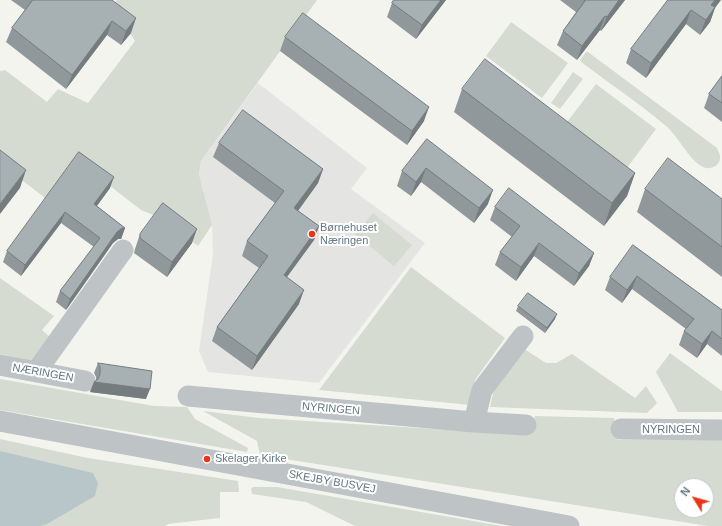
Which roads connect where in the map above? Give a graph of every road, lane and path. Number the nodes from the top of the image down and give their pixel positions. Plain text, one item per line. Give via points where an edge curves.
1 (123, 250) dead end
2 (522, 336) dead end
3 (0, 365) edge
4 (36, 372) junction
5 (85, 381) dead end
6 (188, 396) dead end
7 (0, 421) edge
8 (474, 422) junction
9 (526, 425) dead end
10 (621, 429) dead end
11 (722, 430) edge
12 (569, 526) edge

1 - 4 street
2 - 8 street via 482,390
3 - 4 street, NÆRINGEN
4 - 5 street, NÆRINGEN
6 - 8 street, NYRINGEN
7 - 12 street, SKEJBY BUSVEJ
8 - 9 street, NYRINGEN
10 - 11 street, NYRINGEN

